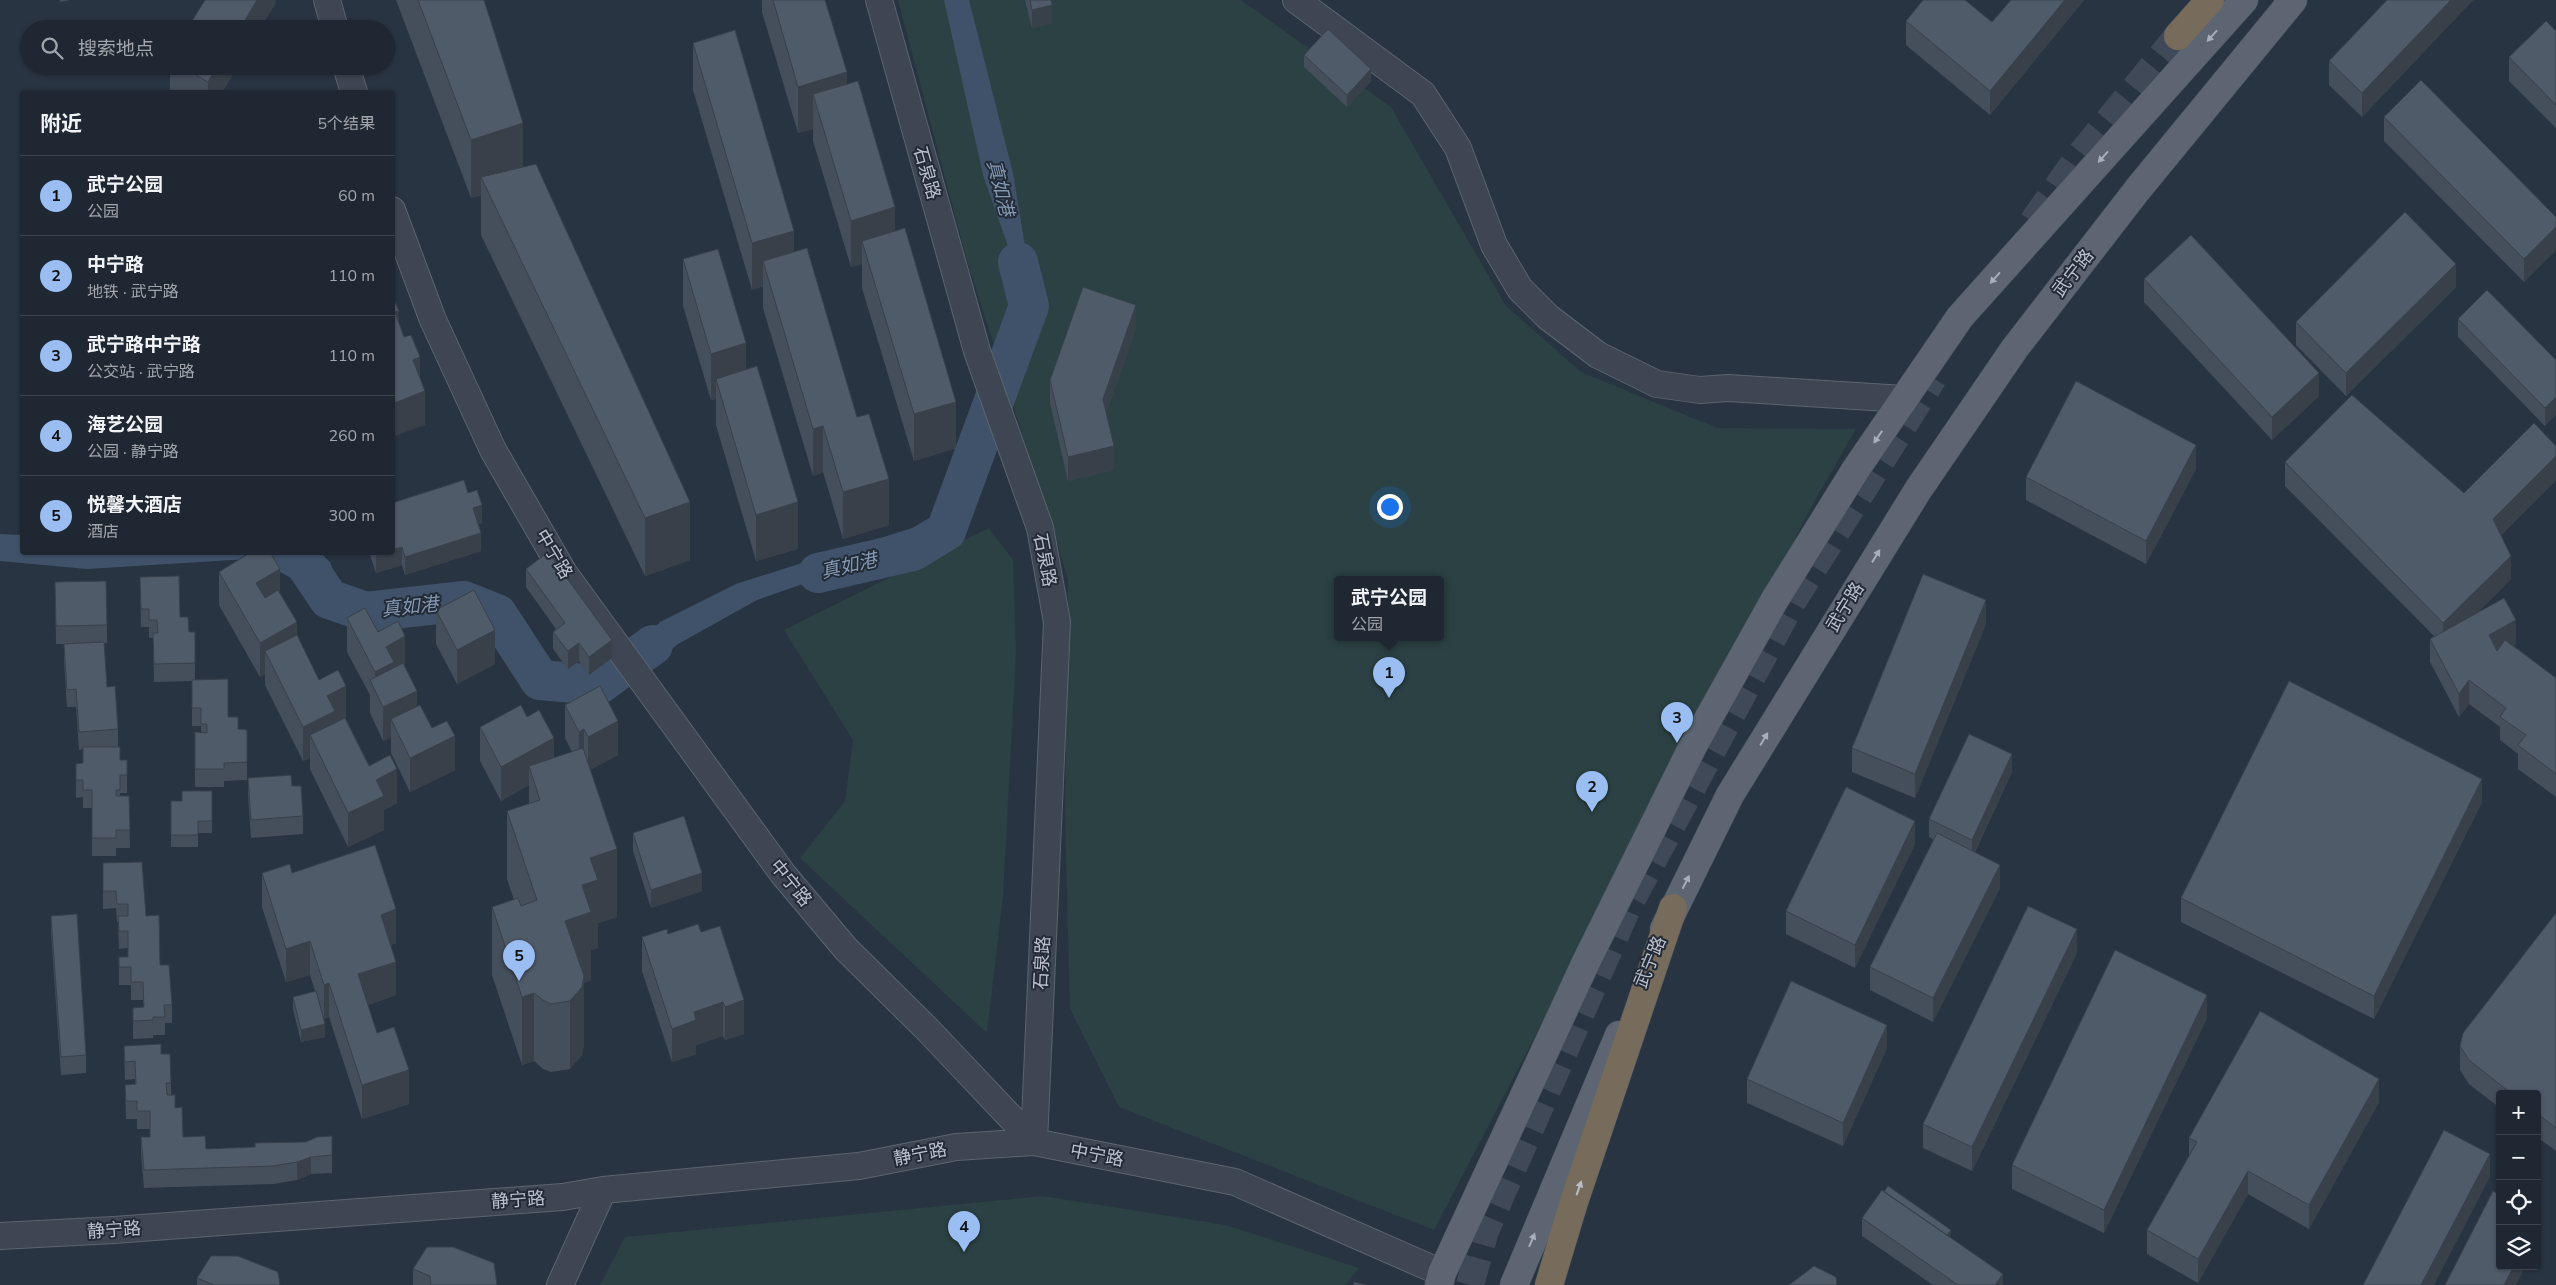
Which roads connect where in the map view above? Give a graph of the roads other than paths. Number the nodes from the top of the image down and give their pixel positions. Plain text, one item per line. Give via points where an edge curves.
1 (327, 0) edge
2 (879, 0) edge
3 (1296, 0) edge
4 (2210, 0) edge
5 (2244, 0) edge
6 (2293, 0) edge
7 (333, 20) edge
8 (2178, 36) tunnel mouth
9 (349, 75) edge
10 (353, 90) edge
11 (395, 218) edge
12 (1904, 399) junction
13 (1673, 908) junction
14 (1034, 1142) junction
15 (603, 1190) junction
16 (0, 1236) edge
17 (1441, 1279) edge
18 (560, 1285) edge
19 (1514, 1285) edge
20 (1549, 1285) edge

1 - 7 street
2 - 14 street, 石泉路 via 977,351 1040,528 1057,622
3 - 12 street via 1423,94 1458,148 1494,245 1520,288 1548,317 1598,356 1657,384 1700,390 1728,388
4 - 8 highway
5 -> 12 main road via 1960,317
13 -> 6 main road, 武宁路 via 1730,795 1928,474 2015,348 2144,181
9 - 10 street
11 - 14 street, 中宁路 via 433,320 493,450 564,573 783,874 840,942
12 -> 17 main road via 1774,601 1693,746 1586,962
19 -> 13 main road, 武宁路
20 -> 13 highway
14 - 15 street, 静宁路 via 956,1146 859,1166
14 - 17 street, 中宁路 via 1235,1182
15 - 16 street, 静宁路 via 562,1197 124,1230
15 - 18 street

